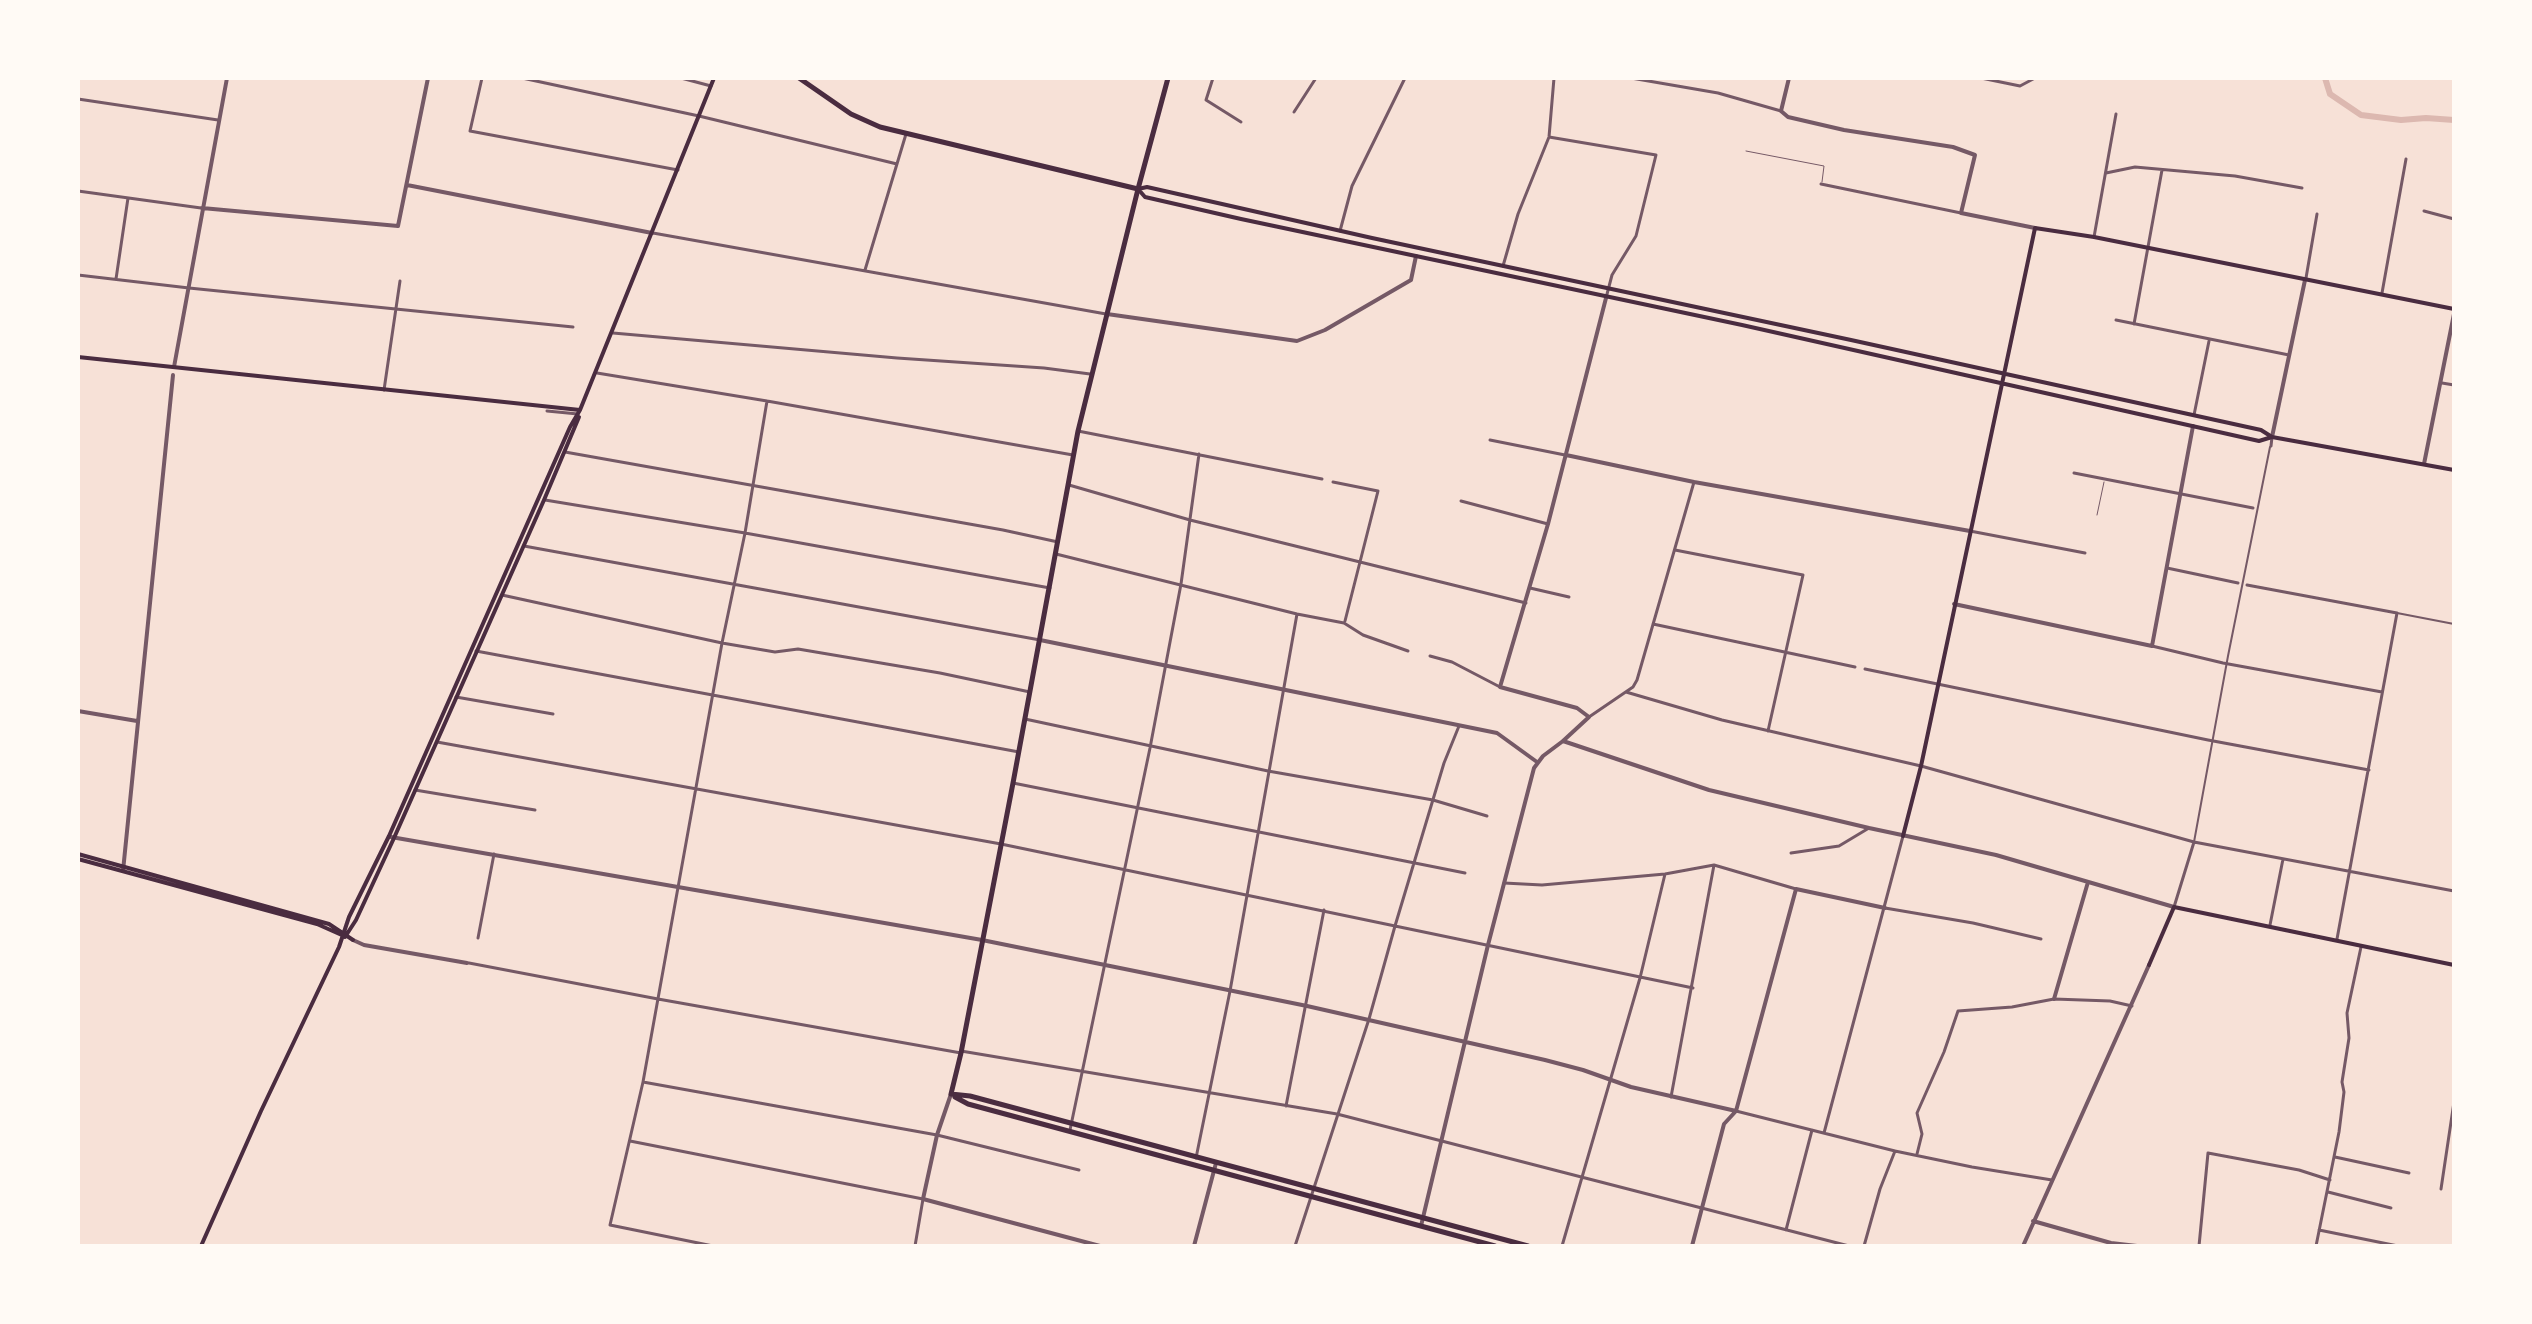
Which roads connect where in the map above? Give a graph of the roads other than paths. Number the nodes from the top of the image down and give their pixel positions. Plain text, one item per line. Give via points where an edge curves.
1 (227, 78) edge
2 (428, 78) edge
3 (482, 78) edge
4 (522, 78) edge
5 (681, 78) edge
6 (714, 78) edge
7 (799, 78) edge
8 (1168, 78) edge
9 (1213, 78) edge
10 (1316, 78) edge
11 (1405, 78) edge
12 (1554, 78) edge
13 (1631, 78) edge
14 (1789, 78) edge
15 (1981, 78) edge
16 (2035, 78) edge
17 (711, 86) junction
18 (78, 99) edge
19 (1781, 111) junction
20 (1294, 112) dead end
21 (2116, 114) dead end
22 (699, 116) junction
23 (218, 120) junction
24 (1241, 122) dead end
25 (906, 134) junction
26 (1549, 137) junction
27 (1746, 151) dead end
28 (2406, 159) dead end
29 (897, 164) junction
30 (678, 170) junction
31 (2162, 170) junction
32 (2106, 173) junction
33 (1821, 184) joint
34 (407, 185) junction
35 (2302, 188) dead end
36 (1138, 189) junction
37 (78, 191) edge
38 (128, 198) junction
39 (202, 208) junction
40 (2424, 211) dead end
41 (1961, 213) junction
42 (2317, 214) dead end
43 (2454, 219) edge
44 (2035, 228) junction
45 (1340, 231) junction
46 (653, 233) junction
47 (2094, 237) junction
48 (2147, 248) junction
49 (1416, 256) junction
50 (1503, 266) junction
51 (865, 270) junction
52 (78, 275) edge
53 (116, 279) junction
54 (2305, 280) junction
55 (400, 281) dead end
56 (189, 288) junction
57 (1608, 288) junction
58 (2381, 295) junction
59 (1606, 298) junction
60 (396, 308) junction
61 (2454, 311) edge
62 (1106, 314) junction
63 (2116, 320) dead end
64 (2134, 324) junction
65 (573, 327) dead end
66 (613, 333) junction
67 (2209, 341) junction
68 (2289, 355) junction
69 (78, 357) edge
70 (174, 367) junction
71 (597, 373) junction
72 (1090, 374) junction
73 (2005, 374) junction
74 (173, 375) joint
75 (2442, 383) junction
76 (2003, 385) junction
77 (2454, 385) edge
78 (384, 390) junction
79 (767, 401) junction
80 (547, 411) dead end
81 (579, 412) junction
82 (2194, 415) junction
83 (2193, 426) junction
84 (1078, 431) junction
85 (2272, 437) junction
86 (1490, 440) dead end
87 (2271, 446) joint
88 (565, 452) junction
89 (1199, 454) junction
90 (1073, 455) junction
91 (1566, 455) junction
92 (2424, 465) junction
93 (2454, 470) edge
94 (2074, 473) dead end
95 (1322, 479) dead end
96 (2105, 479) junction
97 (1333, 482) dead end
98 (1694, 482) junction
99 (752, 485) junction
100 (1069, 485) junction
101 (2182, 494) junction
102 (544, 500) junction
103 (1461, 501) dead end
104 (2253, 508) dead end
105 (2097, 515) dead end
106 (1190, 520) junction
107 (1548, 524) junction
108 (1970, 531) junction
109 (745, 533) junction
110 (1058, 542) junction
111 (524, 546) junction
112 (1675, 550) junction
113 (2085, 553) dead end
114 (1056, 554) junction
115 (1361, 564) junction
116 (2167, 568) junction
117 (2238, 583) dead end
118 (1181, 584) junction
119 (734, 585) junction
120 (2247, 585) dead end
121 (1050, 588) junction
122 (1530, 588) junction
123 (502, 595) junction
124 (1569, 597) dead end
125 (1526, 603) junction
126 (1954, 604) junction
127 (2397, 613) junction
128 (1297, 614) junction
129 (1344, 623) junction
130 (1653, 624) junction
131 (2454, 624) edge
132 (1040, 640) junction
133 (722, 643) junction
134 (2152, 646) junction
135 (476, 651) junction
136 (1408, 651) dead end
137 (1786, 651) junction
138 (1430, 656) dead end
139 (2226, 664) junction
140 (1164, 666) junction
141 (1855, 667) dead end
142 (1865, 669) dead end
143 (1938, 683) junction
144 (1500, 687) junction
145 (1284, 690) junction
146 (1030, 692) junction
147 (1626, 692) junction
148 (2382, 692) junction
149 (713, 695) junction
150 (456, 697) junction
151 (78, 711) edge
152 (553, 714) dead end
153 (1589, 717) junction
154 (1025, 719) junction
155 (137, 721) junction
156 (1459, 726) junction
157 (1768, 731) junction
158 (1563, 741) junction
159 (2213, 741) junction
160 (437, 742) junction
161 (1150, 748) junction
162 (1019, 752) junction
163 (1537, 762) junction
164 (1921, 766) junction
165 (2369, 770) junction
166 (1268, 771) junction
167 (1013, 783) junction
168 (695, 789) junction
169 (415, 790) junction
170 (1433, 800) junction
171 (1136, 808) junction
172 (535, 810) dead end
173 (1487, 816) dead end
174 (1869, 828) junction
175 (1257, 832) junction
176 (1903, 836) junction
177 (391, 837) junction
178 (2194, 842) junction
179 (1001, 844) junction
180 (1791, 853) dead end
181 (494, 854) junction
182 (78, 857) edge
183 (2283, 859) junction
184 (1414, 864) junction
185 (1714, 865) junction
186 (123, 869) junction
187 (1124, 870) junction
188 (2350, 872) junction
189 (1465, 873) dead end
190 (1665, 874) junction
191 (2088, 882) junction
192 (1504, 883) junction
193 (677, 887) junction
194 (1796, 889) junction
195 (2454, 891) edge
196 (1246, 894) junction
197 (2174, 907) junction
198 (1885, 908) junction
199 (1324, 910) junction
200 (2270, 925) junction
201 (1395, 926) junction
202 (345, 935) junction
203 (478, 938) dead end
204 (2041, 939) dead end
205 (2337, 939) junction
206 (353, 940) joint
207 (982, 940) junction
208 (1488, 945) junction
209 (2361, 945) junction
210 (467, 963) joint
211 (1105, 965) junction
212 (2149, 965) joint
213 (2454, 965) edge
214 (1640, 978) junction
215 (1693, 988) junction
216 (1230, 991) junction
217 (658, 999) junction
218 (2054, 999) junction
219 (1307, 1006) junction
220 (2132, 1006) junction
221 (1369, 1019) junction
222 (1465, 1042) junction
223 (961, 1052) junction
224 (1083, 1071) junction
225 (1609, 1079) junction
226 (643, 1082) junction
227 (1207, 1093) junction
228 (951, 1094) junction
229 (1671, 1097) junction
230 (2454, 1102) edge
231 (1286, 1106) junction
232 (1736, 1111) junction
233 (1337, 1114) junction
234 (1071, 1124) junction
235 (1812, 1130) junction
236 (1069, 1132) junction
237 (1824, 1133) junction
238 (937, 1135) junction
239 (630, 1141) junction
240 (1442, 1142) junction
241 (1895, 1151) junction
242 (1917, 1154) junction
243 (2335, 1157) junction
244 (1196, 1158) junction
245 (1216, 1163) junction
246 (1079, 1170) dead end
247 (1214, 1172) junction
248 (2409, 1173) dead end
249 (1583, 1178) junction
250 (2053, 1180) junction
251 (2330, 1180) junction
252 (1314, 1189) junction
253 (2441, 1189) dead end
254 (2328, 1192) junction
255 (1312, 1197) junction
256 (923, 1199) junction
257 (1702, 1208) junction
258 (2391, 1208) dead end
259 (1423, 1218) junction
260 (2033, 1221) junction
261 (1421, 1226) junction
262 (1786, 1230) junction
263 (2319, 1230) junction
264 (201, 1246) edge
265 (713, 1246) edge
266 (915, 1246) edge
267 (1100, 1246) edge
268 (1194, 1246) edge
269 (1295, 1246) edge
270 (1495, 1246) edge
271 (1528, 1246) edge
272 (1562, 1246) edge
273 (1692, 1246) edge
274 (1849, 1246) edge
275 (1864, 1246) edge
276 (2023, 1246) edge
277 (2137, 1246) edge
278 (2199, 1246) edge
279 (2316, 1246) edge
280 (2398, 1246) edge

1 - 23 street
2 - 34 street
3 - 30 street via 470,131
4 - 22 street
5 - 17 street
6 - 17 main road
7 - 25 main road via 851,114
8 - 36 main road
9 - 24 street via 1206,100
10 - 20 street
11 - 45 street via 1352,186
12 - 26 street
13 - 19 street via 1718,93
14 - 19 street
15 - 16 street via 2020,86
17 - 22 main road
18 - 23 street
19 - 41 street via 1814,123 1975,155
21 - 32 street
22 - 29 street
22 - 30 main road
23 - 39 street
25 - 29 street
25 - 36 main road
26 - 50 street
26 - 57 street via 1656,155 1636,236
27 - 33 lane via 1824,166
28 - 58 street
29 - 51 street
30 - 46 main road
31 - 32 street via 2135,167
31 - 35 street
31 - 48 street
32 - 47 street
33 - 41 street
34 - 39 street via 398,226
34 - 46 street
36 - 45 main road
36 - 49 main road via 1145,197
36 - 62 main road
37 - 38 street
38 - 39 street
38 - 53 street
39 - 56 street
40 - 43 street
41 - 44 street
42 - 54 street
44 - 47 main road
44 - 73 main road
45 - 50 main road
46 - 51 street
46 - 66 main road
47 - 48 main road
48 - 54 main road
48 - 64 street
49 - 59 main road
49 - 62 street via 1411,280 1297,341
50 - 57 main road
51 - 62 street
52 - 53 street
53 - 56 street
54 - 58 main road
54 - 68 street
55 - 60 street
56 - 60 street
56 - 70 street
57 - 59 street
57 - 73 main road
58 - 61 main road
59 - 76 main road
59 - 91 street
60 - 65 street
60 - 78 street
61 - 75 street
62 - 72 main road
63 - 64 street
64 - 67 street
66 - 71 main road
66 - 72 street
67 - 68 street
67 - 82 street
68 - 85 street
69 - 70 main road
70 - 74 street
70 - 78 main road
71 - 79 street
71 - 81 main road
72 - 84 main road
73 - 76 main road
73 - 82 main road
74 - 155 street
75 - 77 street
75 - 92 street
76 - 83 main road
76 - 108 main road
78 - 81 main road
79 - 90 street
79 - 99 street
80 - 81 street
81 - 88 main road
81 - 177 main road
82 - 85 main road
83 - 85 main road via 2259,441
83 - 101 street
84 - 89 street
84 - 90 main road
85 - 87 street
85 - 92 main road
86 - 91 street
87 - 139 street
88 - 99 street
88 - 102 main road
89 - 95 street
89 - 106 street
90 - 100 main road
91 - 98 street
91 - 107 street
92 - 93 main road
94 - 96 street
96 - 101 street
96 - 105 lane
97 - 115 street via 1378,491
98 - 108 street
98 - 112 street
99 - 109 street
99 - 110 street
100 - 106 street
100 - 110 main road
101 - 104 street
101 - 116 street
102 - 109 street
102 - 111 main road
103 - 107 street
106 - 115 street
106 - 118 street
107 - 122 street
108 - 113 street
108 - 126 main road
109 - 119 street
109 - 121 street
110 - 114 main road
111 - 119 street
111 - 123 main road
112 - 130 street
112 - 137 street via 1803,575
114 - 118 street
114 - 121 main road
115 - 125 street
115 - 129 street
116 - 117 street
116 - 134 street
118 - 128 street
118 - 140 street
119 - 132 street
119 - 133 street
120 - 127 street
121 - 132 main road
122 - 124 street
122 - 125 street
123 - 133 street
123 - 135 main road
125 - 144 street
126 - 134 street
126 - 143 main road
127 - 131 street
127 - 148 street
128 - 129 street
128 - 145 street
129 - 136 street
130 - 137 street
130 - 147 street via 1637,680
132 - 140 street
132 - 146 main road
133 - 146 street via 775,652 798,649
133 - 149 street
134 - 139 street
135 - 149 street
135 - 150 main road
137 - 141 street
137 - 157 street
138 - 144 street
139 - 148 street
139 - 159 street
140 - 145 street
140 - 161 street
142 - 143 street
143 - 159 street
143 - 164 main road
144 - 153 street via 1577,708
145 - 156 street
145 - 166 street
146 - 154 main road
147 - 153 street
147 - 157 street
148 - 165 street
149 - 162 street
149 - 168 street
150 - 152 street
150 - 160 main road
151 - 155 street
153 - 158 street
154 - 161 street
154 - 162 main road
155 - 186 street
156 - 163 street via 1497,733
156 - 170 street
157 - 164 street
158 - 163 street
158 - 174 street via 1709,790
159 - 165 street
159 - 178 street
160 - 168 street
160 - 169 main road
161 - 166 street
161 - 171 street
162 - 167 main road
163 - 192 street
164 - 176 main road
164 - 178 street
165 - 188 street
166 - 170 street
166 - 175 street
167 - 171 street
167 - 179 main road
168 - 179 street
168 - 193 street
169 - 172 street
169 - 177 main road
170 - 173 street
170 - 184 street
171 - 175 street
171 - 187 street
174 - 176 street
174 - 180 street via 1839,846
175 - 184 street
175 - 196 street
176 - 191 street via 1996,855
176 - 198 street
177 - 181 street
177 - 202 main road
178 - 183 street
178 - 197 street
179 - 187 street
179 - 207 main road
181 - 193 street
181 - 203 street
182 - 186 main road
183 - 188 street
183 - 200 street
184 - 189 street
184 - 201 street
185 - 190 street
185 - 194 street
185 - 215 street
186 - 202 main road
187 - 196 street
187 - 211 street
188 - 195 street
188 - 205 street
190 - 192 street via 1542,885
190 - 214 street
191 - 197 street
191 - 218 street
192 - 208 street
193 - 207 street
193 - 217 street
194 - 198 street
194 - 232 street
196 - 199 street
196 - 216 street
197 - 200 main road
197 - 212 main road
198 - 204 street
198 - 237 street
199 - 201 street
199 - 219 street
200 - 205 main road
201 - 208 street
201 - 221 street
202 - 206 main road
202 - 264 main road
205 - 209 main road
206 - 210 street
207 - 211 street
207 - 223 main road
208 - 214 street
208 - 222 street
209 - 213 main road
209 - 243 street via 2347,1013 2349,1038
210 - 217 street
211 - 216 street
211 - 224 street
212 - 220 street
214 - 215 street
214 - 225 street
215 - 229 street
216 - 219 street
216 - 227 street
217 - 223 street
217 - 226 street
218 - 220 street
218 - 242 street via 1958,1011 1917,1113 1922,1134
219 - 221 street
219 - 231 street
220 - 250 street
221 - 222 street
221 - 233 street
222 - 225 street
222 - 240 street
223 - 224 street
223 - 228 main road
224 - 227 street
224 - 234 street
225 - 229 street
225 - 249 street
226 - 238 street
226 - 239 street
227 - 231 street
227 - 244 street
228 - 234 main road
228 - 236 main road via 968,1104
228 - 238 street
229 - 232 street
230 - 253 street
231 - 233 street
232 - 235 street
232 - 257 street via 1724,1124
233 - 240 street
233 - 252 street
234 - 236 street
234 - 244 main road
235 - 237 street
235 - 262 street
236 - 247 main road
237 - 241 street
238 - 246 street
238 - 256 street
239 - 256 street
239 - 265 street via 610,1225
240 - 249 street
240 - 259 street
241 - 242 street
241 - 275 street
242 - 250 street
243 - 248 street
243 - 251 street
244 - 245 main road
245 - 247 street
245 - 252 main road
247 - 255 main road
247 - 268 street
249 - 257 street
249 - 272 street
250 - 260 street
251 - 254 street
251 - 278 street via 2208,1153
252 - 255 street
252 - 259 main road
254 - 258 street
254 - 263 street
255 - 261 main road
255 - 269 street
256 - 266 street
256 - 267 street
257 - 262 street
257 - 273 street
259 - 261 street
259 - 271 main road
260 - 276 street
260 - 277 street
261 - 270 main road
262 - 274 street
263 - 279 street
263 - 280 street

